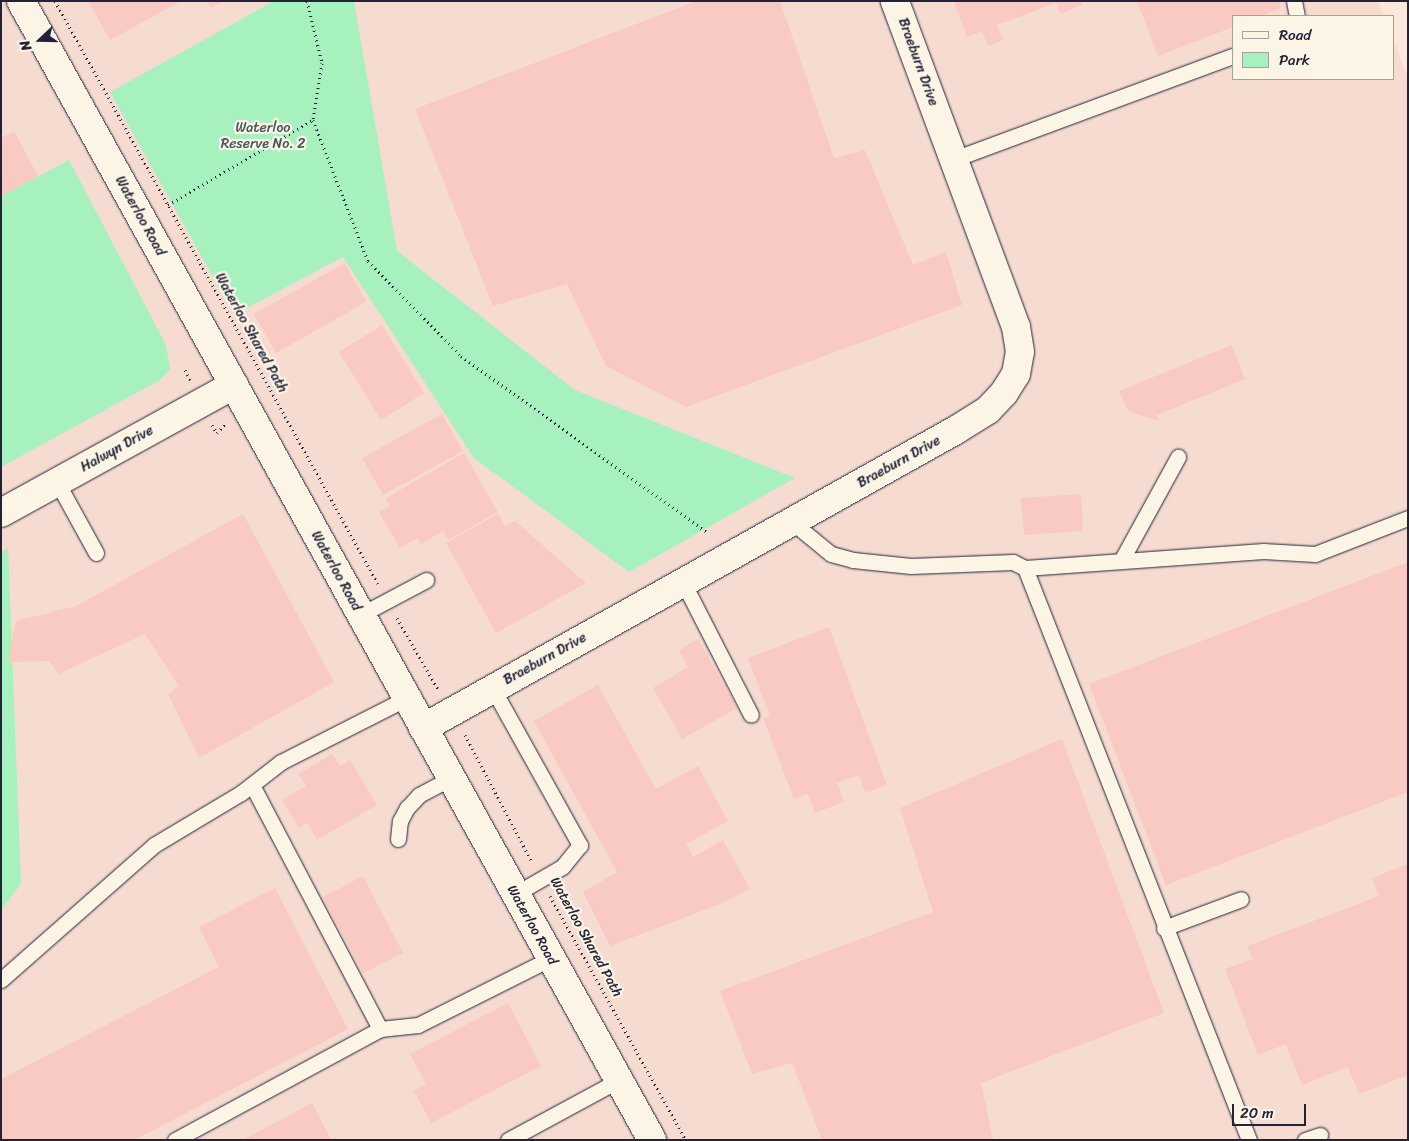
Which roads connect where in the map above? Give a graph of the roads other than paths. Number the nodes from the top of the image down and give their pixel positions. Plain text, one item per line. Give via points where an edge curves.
1 (20, 1) edge
2 (895, 1) edge
3 (1294, 1) edge
4 (1297, 15) edge
5 (1232, 56) edge
6 (954, 159) junction
7 (234, 385) junction
8 (1178, 457) dead end
9 (57, 482) junction
10 (1, 513) edge
11 (1408, 518) edge
12 (792, 522) junction
13 (96, 553) dead end
14 (1121, 561) junction
15 (1024, 568) junction
16 (426, 580) dead end
17 (683, 582) junction
18 (360, 614) junction
19 (493, 689) junction
20 (406, 698) junction
21 (752, 715) dead end
22 (423, 728) junction
23 (451, 778) junction
24 (252, 785) junction
25 (398, 839) dead end
26 (515, 894) junction
27 (1241, 899) dead end
28 (1164, 928) junction
29 (551, 958) junction
30 (1, 980) edge
31 (380, 1029) junction
32 (619, 1080) junction
33 (1320, 1135) dead end
34 (175, 1140) edge
35 (508, 1140) edge
36 (652, 1140) edge
37 (1249, 1140) edge
38 (1305, 1140) edge

1 - 7 street, Waterloo Road
2 - 6 street, Braeburn Drive
3 - 4 lane
5 - 6 lane
6 - 12 street, Braeburn Drive via 1016,327 1020,352 1016,374 988,410
7 - 9 street, Halwyn Drive
7 - 18 street, Waterloo Road
8 - 14 lane
9 - 10 street, Halwyn Drive
9 - 13 lane
11 - 14 lane via 1315,554 1263,550
12 - 15 lane via 832,554 853,560 911,566 1013,562
12 - 17 street, Braeburn Drive
14 - 15 lane
15 - 28 lane
16 - 18 lane
17 - 19 street, Braeburn Drive
17 - 21 lane
18 - 20 street, Waterloo Road
19 - 22 street, Braeburn Drive
19 - 26 lane via 580,845 562,867
20 - 22 street, Waterloo Road
20 - 24 lane via 281,762
22 - 23 street, Waterloo Road
23 - 25 lane via 419,795 407,808 400,821
23 - 26 street, Waterloo Road
24 - 30 lane via 154,846
24 - 31 lane
26 - 29 street, Waterloo Road
27 - 28 lane
28 - 37 lane
29 - 31 lane via 418,1025
29 - 32 street, Waterloo Road
31 - 34 lane
32 - 35 lane
32 - 36 street, Waterloo Road
33 - 38 lane

